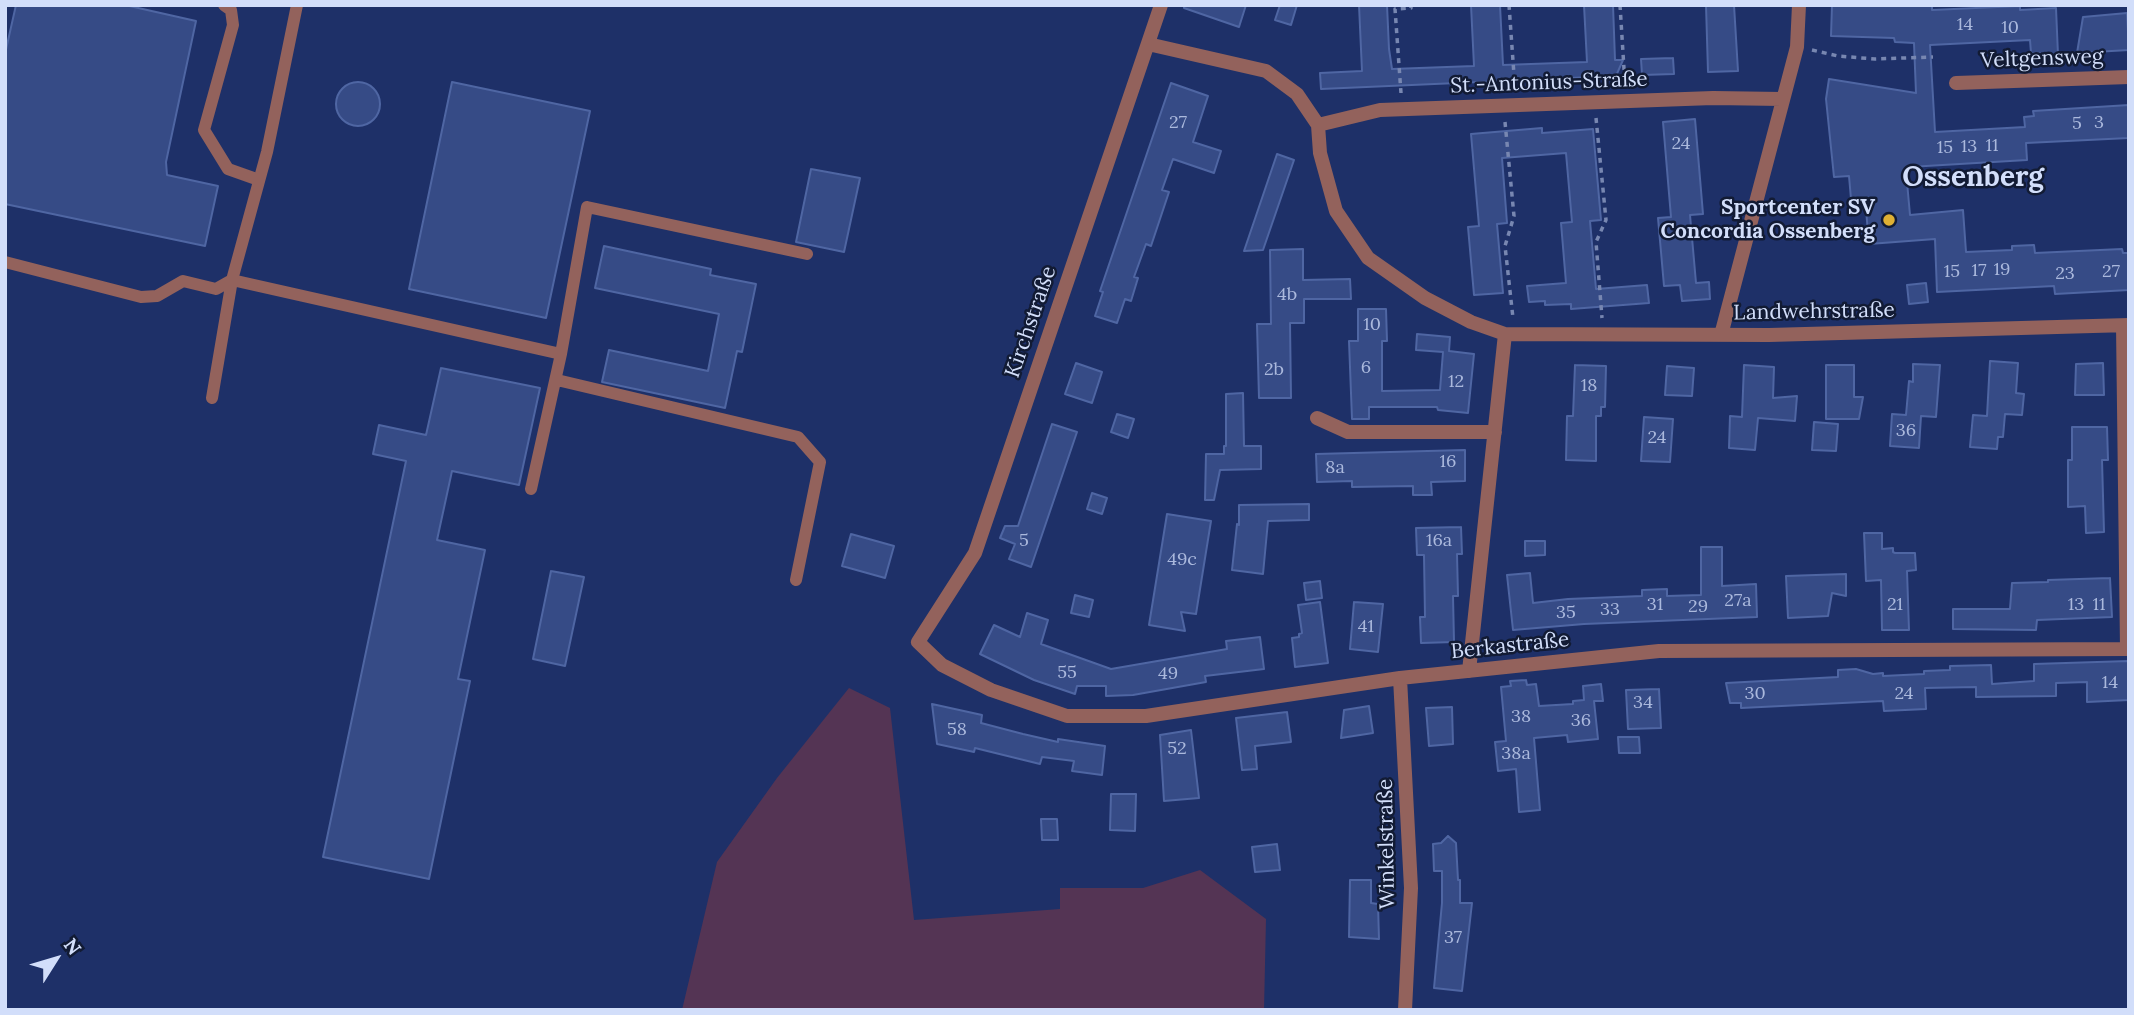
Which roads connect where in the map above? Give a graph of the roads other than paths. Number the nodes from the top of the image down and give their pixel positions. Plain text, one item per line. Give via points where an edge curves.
1 (224, 5) edge
2 (297, 5) edge
3 (1161, 5) edge
4 (1799, 5) edge
5 (1148, 44) junction
6 (2129, 77) edge
7 (1956, 83) dead end
8 (1782, 99) junction
9 (1318, 125) junction
10 (260, 180) junction
11 (807, 254) dead end
12 (5, 262) edge
13 (232, 280) junction
14 (2126, 326) edge
15 (1510, 334) junction
16 (1721, 335) junction
17 (561, 354) junction
18 (556, 380) junction
19 (212, 398) dead end
20 (1317, 418) dead end
21 (1494, 432) junction
22 (531, 489) dead end
23 (796, 580) dead end
24 (918, 642) joint
25 (2128, 649) edge
26 (1469, 671) junction
27 (1400, 678) junction
28 (1405, 1010) edge

1 - 10 lane via 231,10 233,25 204,130 228,169
2 - 10 lane
3 - 5 street, Kirchstraße
4 - 8 street via 1797,47
5 - 9 street, Landwehrstraße via 1266,71 1297,94
5 - 24 street, Kirchstraße via 975,553
6 - 7 street, Veltgensweg
8 - 9 street, St.-Antonius-Straße via 1380,110
8 - 16 street
9 - 15 street, Landwehrstraße via 1320,153 1336,211 1368,258 1425,298 1471,322
10 - 13 lane
11 - 17 lane via 587,207
12 - 13 lane via 141,298 157,296 183,281 216,289
13 - 17 lane
13 - 19 lane
14 - 16 street, Landwehrstraße
14 - 25 street, Landwehrstraße
15 - 16 street, Landwehrstraße
15 - 21 street
17 - 18 lane
18 - 22 lane
18 - 23 lane via 798,437 820,462
20 - 21 street via 1348,432
21 - 26 street
24 - 27 street, Berkastraße via 942,665 991,690 1067,716 1146,716
25 - 26 street, Berkastraße via 1658,651
26 - 27 street, Berkastraße
27 - 28 street, Winkelstraße via 1411,888

